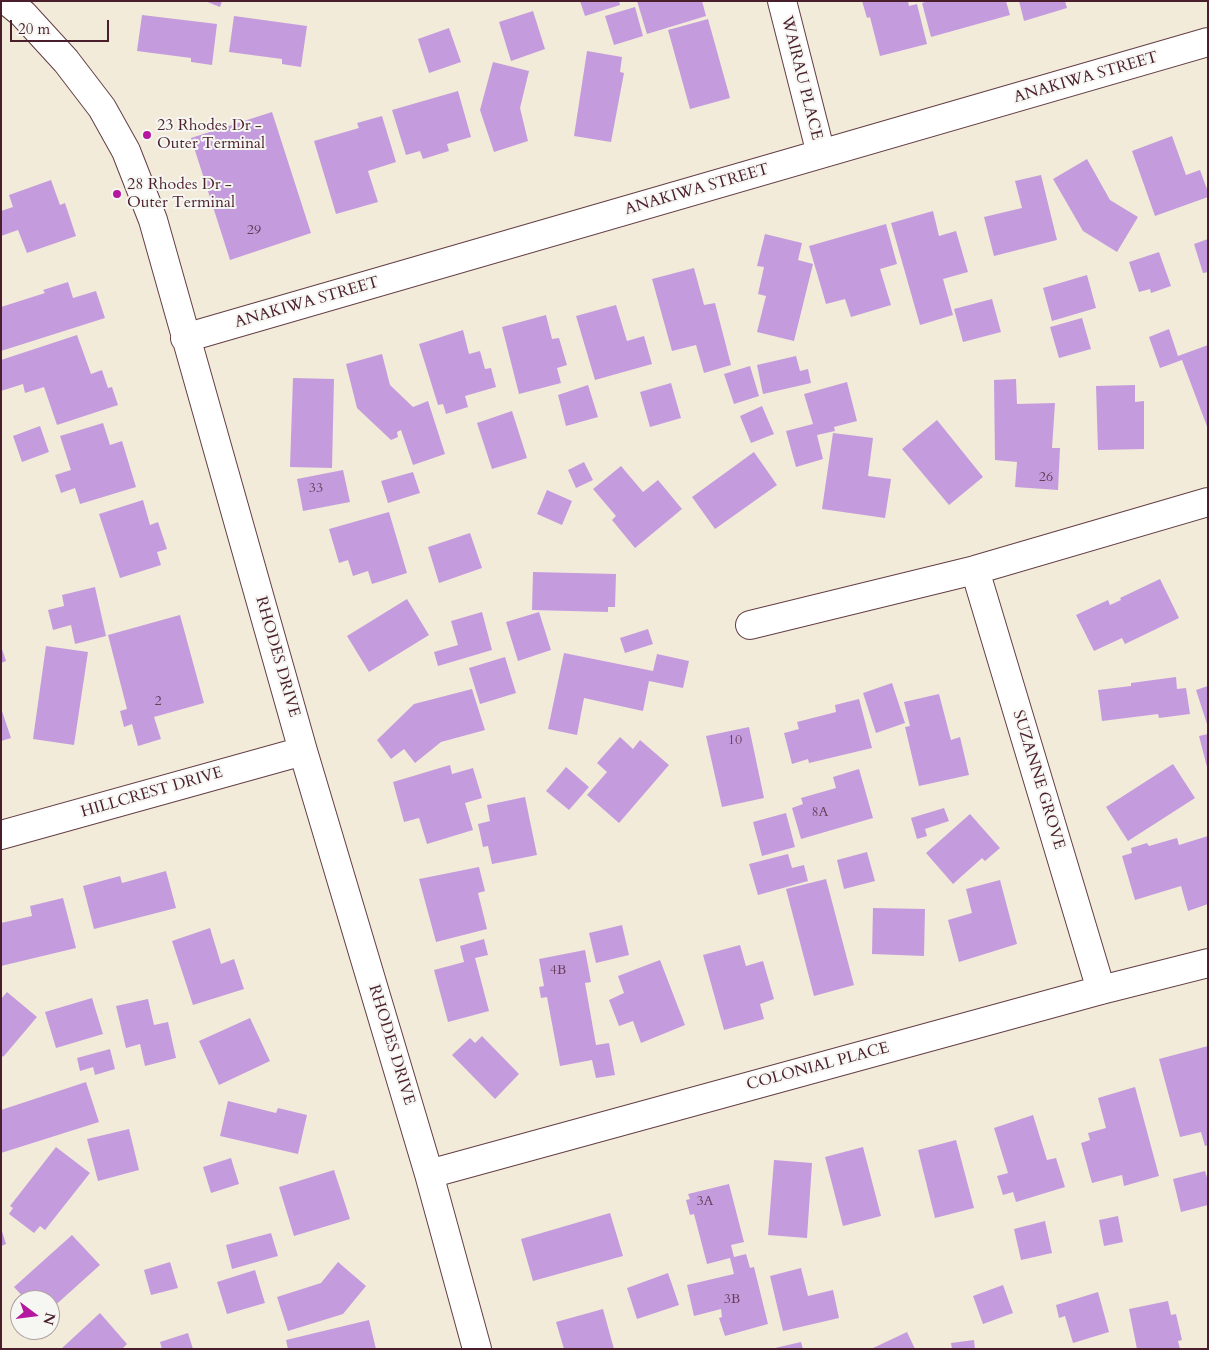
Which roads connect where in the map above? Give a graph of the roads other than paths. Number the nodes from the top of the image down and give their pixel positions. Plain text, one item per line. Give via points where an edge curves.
1 (782, 1) edge
2 (20, 5) edge
3 (1208, 42) edge
4 (821, 154) junction
5 (186, 338) junction
6 (1208, 502) edge
7 (975, 570) junction
8 (750, 626) dead end
9 (304, 751) junction
10 (1, 835) edge
11 (1208, 963) edge
12 (1101, 990) junction
13 (429, 1174) junction
14 (477, 1349) edge

1 - 4 street, WAIRAU PLACE
2 - 5 street, RHODES DRIVE via 102,108 126,151 153,220
3 - 4 street, ANAKIWA STREET
4 - 5 street, ANAKIWA STREET
5 - 9 street, RHODES DRIVE
6 - 7 street
7 - 8 street
7 - 12 street, SUZANNE GROVE
9 - 10 street, HILLCREST DRIVE
9 - 13 street, RHODES DRIVE
11 - 12 street, COLONIAL PLACE
12 - 13 street, COLONIAL PLACE
13 - 14 street, RHODES DRIVE

